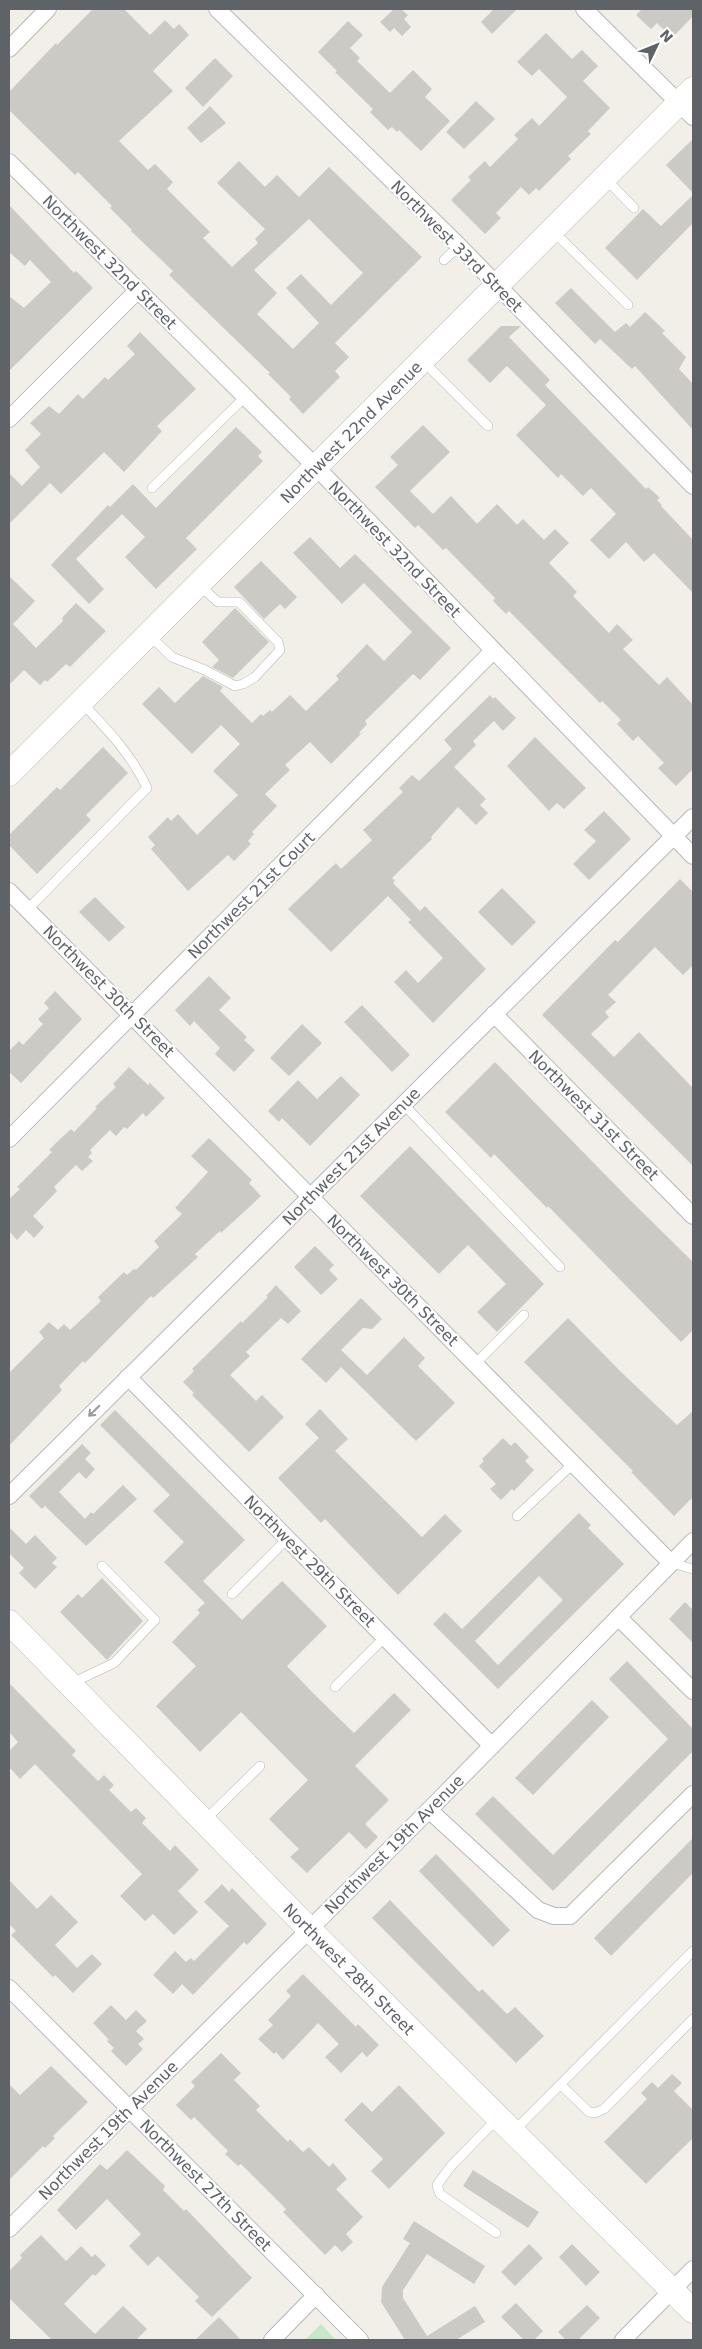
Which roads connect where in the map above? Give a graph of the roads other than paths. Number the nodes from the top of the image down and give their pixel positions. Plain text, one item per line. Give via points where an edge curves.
1 (48, 9) edge
2 (217, 9) edge
3 (584, 9) edge
4 (9, 49) edge
5 (689, 103) edge
6 (9, 162) edge
7 (604, 177) junction
8 (634, 208) dead end
9 (552, 230) junction
10 (459, 246) junction
11 (444, 260) dead end
12 (498, 286) junction
13 (138, 290) junction
14 (628, 306) dead end
15 (423, 361) junction
16 (244, 397) junction
17 (9, 419) edge
18 (488, 426) dead end
19 (316, 467) junction
20 (693, 486) edge
21 (152, 488) dead end
22 (198, 584) junction
23 (148, 634) junction
24 (493, 650) junction
25 (81, 702) junction
26 (9, 774) edge
27 (693, 817) edge
28 (674, 836) junction
29 (693, 856) edge
30 (9, 891) edge
31 (28, 909) junction
32 (494, 1014) junction
33 (132, 1015) junction
34 (403, 1104) junction
35 (9, 1138) edge
36 (310, 1196) junction
37 (693, 1216) edge
38 (560, 1267) dead end
39 (524, 1315) dead end
40 (475, 1364) junction
41 (128, 1376) junction
42 (573, 1464) junction
43 (9, 1496) edge
44 (517, 1516) dead end
45 (288, 1538) junction
46 (693, 1541) edge
47 (671, 1563) junction
48 (102, 1566) dead end
49 (693, 1569) edge
50 (232, 1594) dead end
51 (618, 1617) junction
52 (9, 1622) edge
53 (385, 1637) junction
54 (70, 1685) junction
55 (335, 1687) dead end
56 (693, 1691) edge
57 (492, 1746) junction
58 (260, 1766) dead end
59 (693, 1794) edge
60 (429, 1810) junction
61 (203, 1822) junction
62 (309, 1929) junction
63 (693, 1951) edge
64 (9, 1988) edge
65 (693, 2019) edge
66 (562, 2085) junction
67 (130, 2108) junction
68 (506, 2125) junction
69 (9, 2230) edge
70 (496, 2232) dead end
71 (693, 2270) edge
72 (673, 2290) junction
73 (316, 2295) junction
74 (693, 2311) edge
75 (272, 2340) edge
76 (360, 2340) edge
77 (623, 2340) edge

1 - 4 street
2 - 10 street, Northwest 33rd Street
3 - 5 street
5 - 7 main road, Northwest 22nd Avenue
6 - 13 street, Northwest 32nd Street
7 - 8 lane
7 - 9 main road, Northwest 22nd Avenue
9 - 12 main road, Northwest 22nd Avenue
9 - 14 lane
10 - 11 lane
10 - 12 street, Northwest 33rd Street
12 - 15 main road, Northwest 22nd Avenue
12 - 20 street, Northwest 33rd Street
13 - 16 street, Northwest 32nd Street
13 - 17 street
15 - 18 lane
15 - 19 main road, Northwest 22nd Avenue
16 - 19 street, Northwest 32nd Street
16 - 21 lane
19 - 22 main road, Northwest 22nd Avenue
19 - 24 street, Northwest 32nd Street
22 - 23 main road, Northwest 22nd Avenue
22 - 23 lane via 218,602 238,602 278,642 280,650 255,677 235,686 172,657
23 - 25 main road, Northwest 22nd Avenue
24 - 28 street, Northwest 32nd Street
24 - 33 street, Northwest 21st Court
25 - 26 main road, Northwest 22nd Avenue
25 - 31 lane via 100,721 142,776 147,788
27 - 28 street, Northwest 21st Avenue
28 - 29 street, Northwest 32nd Street
28 - 32 street, Northwest 21st Avenue
30 - 31 street, Northwest 30th Street
31 - 33 street, Northwest 30th Street
32 - 34 street, Northwest 21st Avenue
32 - 37 street, Northwest 31st Street
33 - 35 street, Northwest 21st Court
33 - 36 street, Northwest 30th Street
34 - 36 street, Northwest 21st Avenue
34 - 38 lane
36 - 40 street, Northwest 30th Street
36 - 41 street, Northwest 21st Avenue
39 - 40 lane
40 - 42 street, Northwest 30th Street
41 -> 43 street, Northwest 21st Avenue
41 - 45 street, Northwest 29th Street
42 - 44 lane
42 - 47 street, Northwest 30th Street
45 - 50 lane
45 - 53 street, Northwest 29th Street
46 - 47 street, Northwest 19th Avenue
47 - 49 lane
47 - 51 street, Northwest 19th Avenue
48 - 54 lane via 155,1620 114,1663
51 - 56 street
51 - 57 street, Northwest 19th Avenue
52 - 54 main road, Northwest 28th Street
53 - 55 lane
53 - 57 street, Northwest 29th Street
54 - 61 main road, Northwest 28th Street
57 - 60 street, Northwest 19th Avenue
58 - 61 lane
59 - 60 street via 570,1916 554,1916 538,1910
60 - 62 street, Northwest 19th Avenue
61 - 62 main road, Northwest 28th Street
62 - 67 street, Northwest 19th Avenue
62 - 68 main road, Northwest 28th Street
63 - 66 lane
64 - 67 street, Northwest 27th Street
65 - 66 lane via 604,2109 590,2112
66 - 68 lane
67 - 69 street, Northwest 19th Avenue
67 - 73 street, Northwest 27th Street
68 - 70 lane via 451,2166 437,2185 440,2194
68 - 72 main road, Northwest 28th Street
71 - 72 street
72 - 74 main road, Northwest 28th Street
72 - 77 street
73 - 75 street
73 - 76 street, Northwest 27th Street

